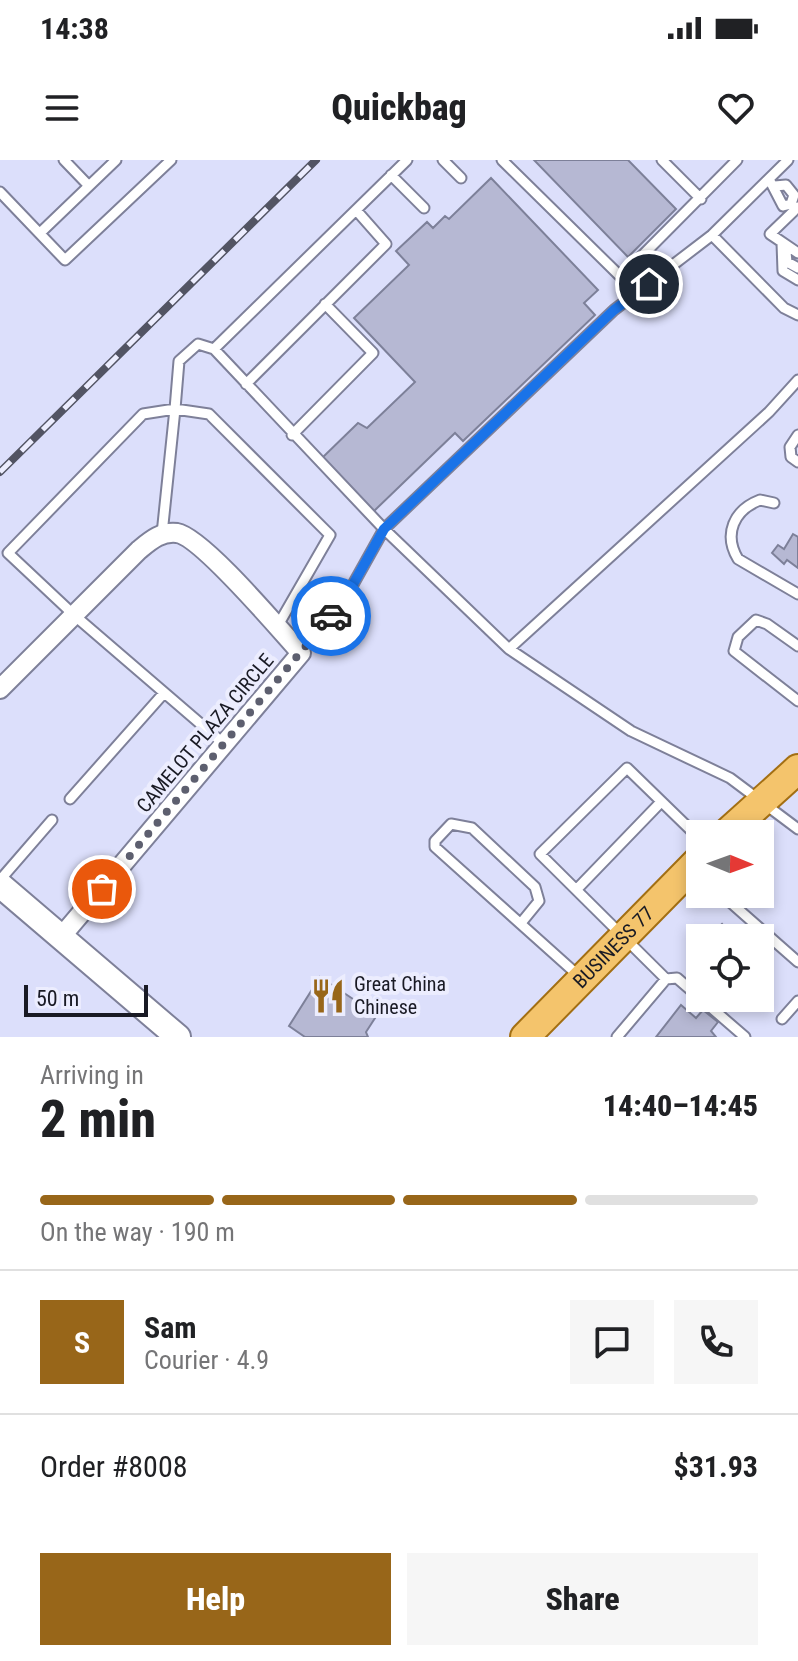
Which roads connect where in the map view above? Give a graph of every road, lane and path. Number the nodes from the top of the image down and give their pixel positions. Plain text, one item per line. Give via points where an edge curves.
1 (64, 160) edge
2 (116, 160) edge
3 (171, 160) edge
4 (407, 160) edge
5 (443, 160) edge
6 (502, 160) edge
7 (662, 160) edge
8 (788, 160) edge
9 (733, 162) edge
10 (391, 175) junction
11 (461, 178) dead end
12 (772, 182) junction
13 (89, 186) junction
14 (0, 192) edge
15 (701, 199) junction
16 (795, 207) edge
17 (424, 208) dead end
18 (356, 210) junction
19 (40, 233) junction
20 (712, 235) junction
21 (798, 243) edge
22 (783, 244) junction
23 (798, 253) edge
24 (798, 268) edge
25 (798, 280) edge
26 (325, 304) junction
27 (798, 315) edge
28 (214, 349) junction
29 (798, 380) edge
30 (246, 384) junction
31 (175, 409) junction
32 (292, 435) junction
33 (798, 436) edge
34 (798, 448) edge
35 (798, 462) edge
36 (774, 503) dead end
37 (384, 529) junction
38 (162, 534) junction
39 (798, 594) edge
40 (74, 615) junction
41 (277, 627) junction
42 (798, 646) edge
43 (509, 649) junction
44 (301, 653) junction
45 (0, 689) edge
46 (164, 693) junction
47 (798, 701) edge
48 (225, 745) junction
49 (798, 769) edge
50 (70, 799) dead end
51 (762, 800) junction
52 (661, 802) junction
53 (52, 820) dead end
54 (741, 820) edge
55 (798, 829) edge
56 (686, 841) edge
57 (686, 872) edge
58 (0, 882) edge
59 (577, 889) junction
60 (737, 908) edge
61 (521, 923) junction
62 (61, 937) junction
63 (624, 937) junction
64 (798, 962) edge
65 (583, 979) junction
66 (666, 979) junction
67 (798, 1001) edge
68 (782, 1019) dead end
69 (178, 1037) edge
70 (525, 1037) edge
71 (617, 1037) edge
72 (745, 1037) edge

1 - 13 lane
2 - 13 lane
3 - 19 lane via 65,260
4 - 10 lane
5 - 11 lane
6 - 15 lane via 621,277
7 - 15 lane
8 - 12 lane
9 - 15 lane
10 - 17 lane
10 - 18 lane
12 - 16 lane via 786,185
12 - 20 lane
13 - 19 lane
14 - 19 lane
16 - 22 lane via 770,234
18 - 26 lane via 386,244
18 - 28 lane
20 - 27 lane via 784,308
20 - 37 lane via 614,310
21 - 22 lane
22 - 23 lane
22 - 24 lane via 787,262
22 - 25 lane via 783,271
26 - 30 lane
26 - 32 lane via 373,353
28 - 30 lane
28 - 31 lane via 198,344 179,361
29 - 43 lane
30 - 32 lane
31 - 38 lane
31 - 40 lane via 143,414 8,553
31 - 41 lane via 209,414 330,535
32 - 37 lane
33 - 34 lane
33 - 35 lane via 790,447
36 - 39 lane via 760,500 738,513 732,549 738,559
37 - 43 lane
37 - 44 lane via 346,597
38 - 40 street
38 - 41 street, CAMELOT PLAZA CIRCLE via 186,536 198,544
40 - 45 street
40 - 46 lane
41 - 44 street, CAMELOT PLAZA CIRCLE
42 - 47 lane via 756,620 738,637 734,651
43 - 51 lane via 631,731 730,778
44 - 48 street, CAMELOT PLAZA CIRCLE
46 - 48 lane
46 - 50 lane
48 - 62 street, CAMELOT PLAZA CIRCLE
49 - 51 main road
51 - 54 main road
51 - 55 lane
52 - 56 lane
52 - 59 lane
52 - 59 lane via 627,768 540,854
53 - 58 lane
57 - 63 main road, BUSINESS 77
58 - 62 street
59 - 63 lane
60 - 64 lane
61 - 61 lane via 434,844 451,824 472,828 539,894
61 - 65 lane
62 - 69 street
63 - 65 main road, BUSINESS 77
63 - 66 lane
65 - 70 main road, BUSINESS 77
66 - 71 lane
66 - 72 lane via 677,978
67 - 68 lane

